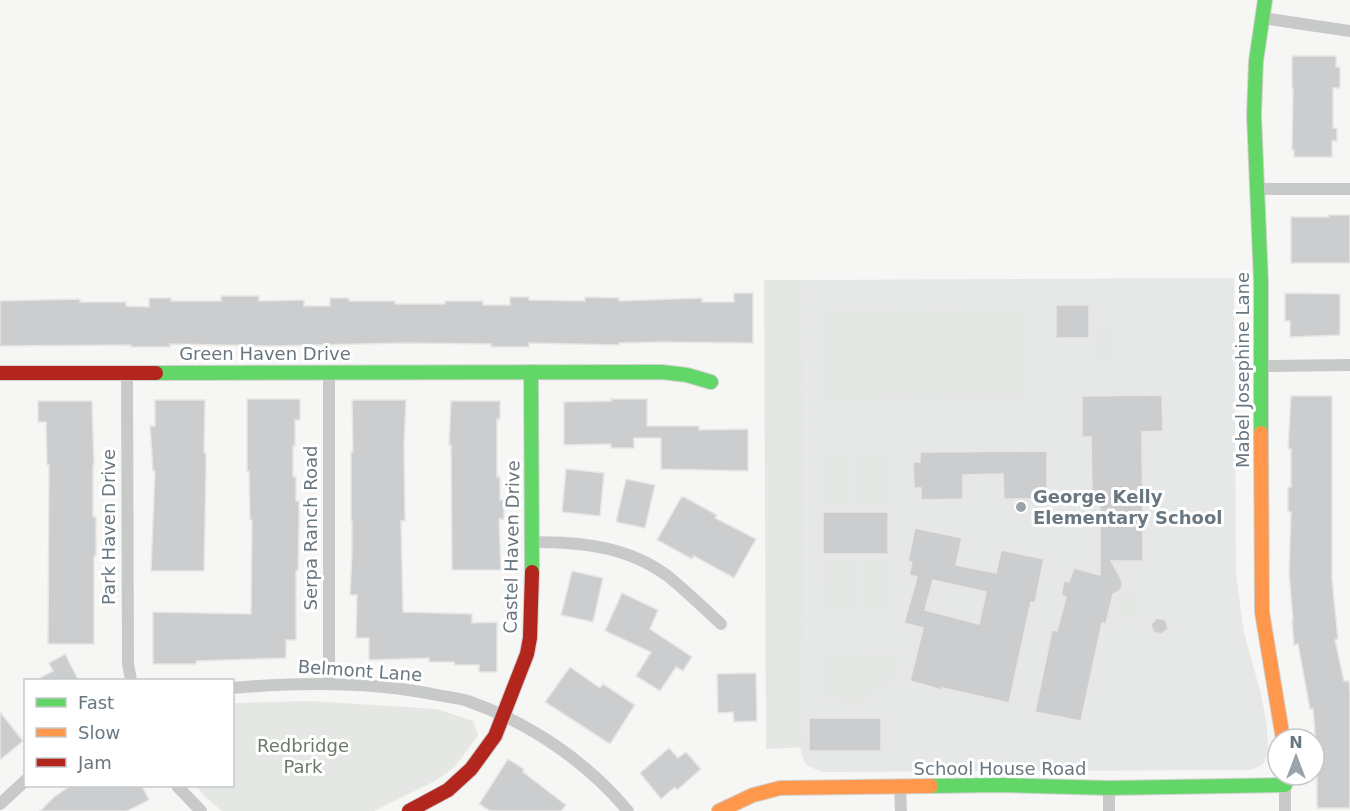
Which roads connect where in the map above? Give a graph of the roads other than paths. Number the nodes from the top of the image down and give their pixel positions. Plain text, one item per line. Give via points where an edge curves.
1 (1265, 0) edge
2 (1262, 18) junction
3 (1350, 31) edge
4 (1256, 189) junction
5 (1350, 189) edge
6 (1350, 365) edge
7 (1261, 366) junction
8 (329, 372) junction
9 (531, 372) junction
10 (0, 373) edge
11 (127, 373) junction
12 (711, 382) dead end
13 (532, 542) junction
14 (721, 624) dead end
15 (130, 679) edge
16 (329, 684) junction
17 (234, 688) edge
18 (504, 717) junction
19 (1282, 727) edge
20 (1266, 781) edge
21 (24, 782) edge
22 (900, 786) junction
23 (178, 787) edge
24 (1285, 787) edge
25 (1109, 788) junction
26 (0, 804) edge
27 (201, 811) edge
28 (409, 811) edge
29 (628, 811) edge
30 (719, 811) edge
31 (901, 811) edge
32 (1109, 811) edge
33 (1285, 811) edge

1 - 2 street, Mabel Josephine Lane
2 - 3 street
2 - 4 street, Mabel Josephine Lane via 1255,82
4 - 5 street
4 - 7 street, Mabel Josephine Lane
6 - 7 street
7 - 19 street, Mabel Josephine Lane via 1262,624
8 - 9 street, Green Haven Drive
8 - 11 street, Green Haven Drive
8 - 16 street, Serpa Ranch Road
9 - 12 street, Green Haven Drive via 662,372
9 - 13 street, Castel Haven Drive
10 - 11 street, Green Haven Drive
11 - 15 street, Park Haven Drive
13 - 14 street via 591,544 639,559 668,576
13 - 18 street, Castel Haven Drive via 530,638
16 - 17 street, Belmont Lane
16 - 18 street, Belmont Lane via 421,691 467,701
18 - 28 street, Castel Haven Drive via 471,769 448,790
18 - 29 street, Belmont Lane via 555,744 610,790
20 - 25 street, School House Road
21 - 26 street
22 - 25 street, School House Road
22 - 30 street, School House Road via 774,788
22 - 31 street
23 - 27 street
24 - 33 street
25 - 32 street

